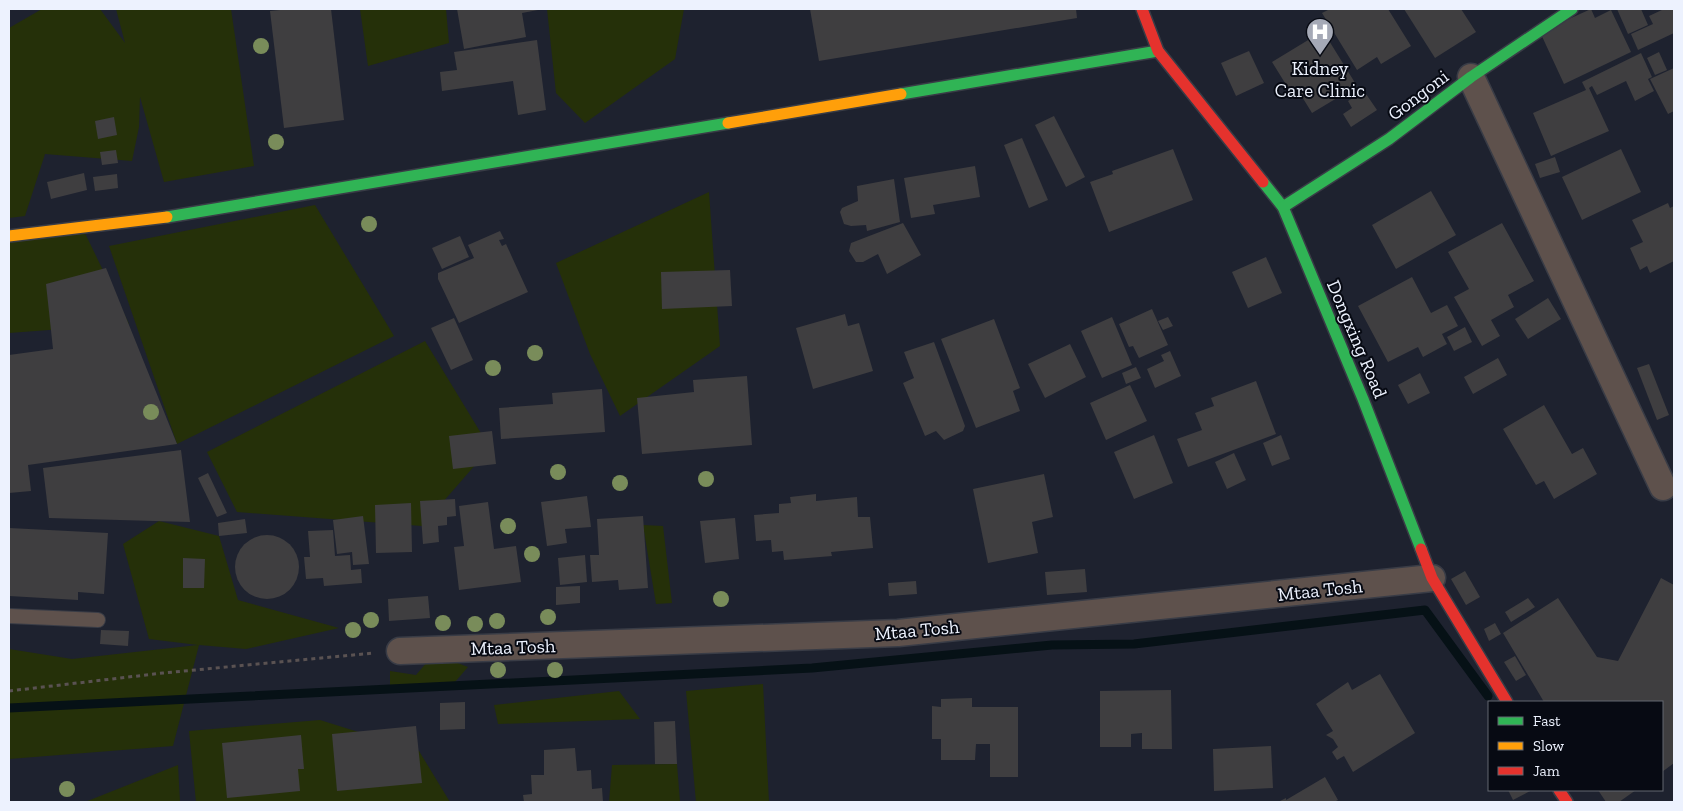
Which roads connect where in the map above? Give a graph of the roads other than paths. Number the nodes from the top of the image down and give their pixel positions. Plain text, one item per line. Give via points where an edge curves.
1 (1142, 9) edge
2 (1572, 9) edge
3 (1158, 51) junction
4 (1471, 77) junction
5 (1283, 207) junction
6 (9, 236) edge
7 (1663, 488) dead end
8 (1432, 578) junction
9 (9, 616) edge
10 (98, 620) dead end
11 (400, 651) road end
12 (1506, 701) edge
13 (1560, 791) edge
14 (1567, 802) edge

1 - 3 street, Dongxing Road
2 - 4 street, Gongoni
3 - 5 street, Dongxing Road
3 - 6 street via 175,216
4 - 5 street, Gongoni via 1389,139
4 - 7 street
5 - 8 street, Dongxing Road via 1364,399
8 - 11 street, Mtaa Tosh via 898,633
8 - 12 street, Dongxing Road
9 - 10 lane
13 - 14 street

